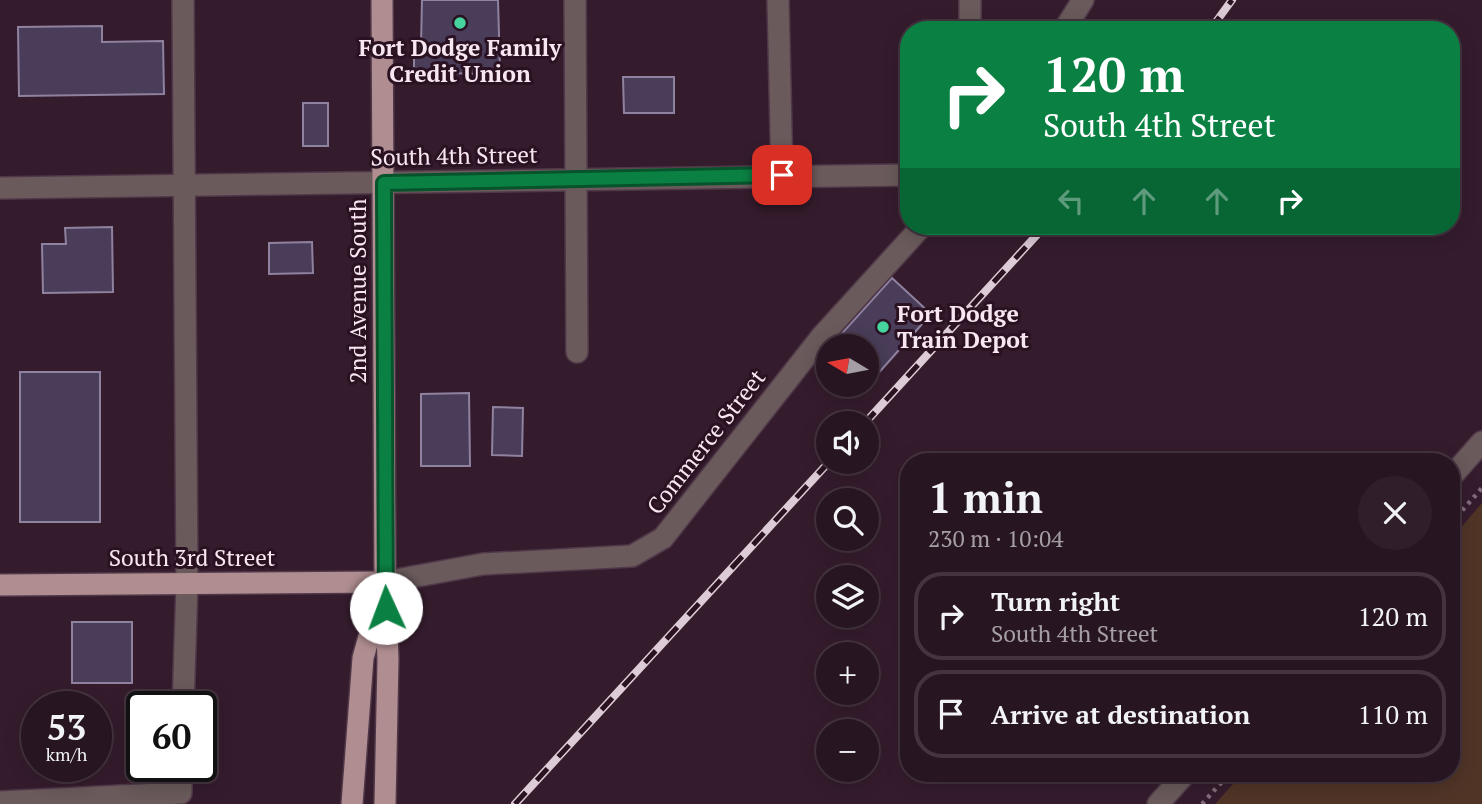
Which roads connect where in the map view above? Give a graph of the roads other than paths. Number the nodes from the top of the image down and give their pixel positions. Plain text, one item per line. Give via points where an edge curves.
1 (183, 0) edge
2 (382, 0) edge
3 (575, 0) edge
4 (778, 0) edge
5 (970, 0) edge
6 (1083, 0) edge
7 (970, 21) edge
8 (1070, 21) edge
9 (782, 175) junction
10 (900, 175) edge
11 (578, 180) junction
12 (384, 183) junction
13 (185, 186) junction
14 (0, 188) edge
15 (914, 235) edge
16 (577, 352) dead end
17 (1482, 442) edge
18 (1460, 467) edge
19 (385, 582) junction
20 (187, 584) junction
21 (0, 586) edge
22 (184, 691) edge
23 (181, 782) edge
24 (1178, 782) edge
25 (0, 802) edge
26 (352, 804) edge
27 (385, 804) edge
28 (1158, 804) edge

1 - 13 street
2 - 12 main road, 2nd Avenue South
3 - 11 street
4 - 9 street
5 - 7 street
6 - 8 street
9 - 10 street, South 4th Street
9 - 11 street, South 4th Street
11 - 12 street, South 4th Street
11 - 16 street
12 - 13 street, South 4th Street
12 - 19 main road, 2nd Avenue South
13 - 14 street, South 4th Street
13 - 20 street
15 - 19 street, Commerce Street via 822,336 663,538 632,556 483,565
17 - 18 street
19 - 20 main road, South 3rd Street
19 - 26 main road via 363,658
19 - 27 main road
20 - 21 main road, South 3rd Street
20 - 22 street
23 - 25 street via 181,793
24 - 28 street

